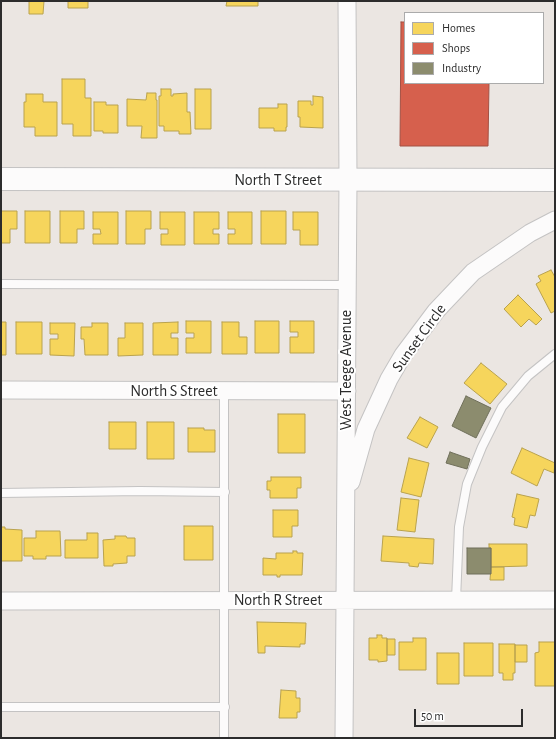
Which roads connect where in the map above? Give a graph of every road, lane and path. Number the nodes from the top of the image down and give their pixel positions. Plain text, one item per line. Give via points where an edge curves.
1 (347, 1) edge
2 (1, 179) edge
3 (348, 180) junction
4 (555, 180) edge
5 (555, 220) edge
6 (1, 284) edge
7 (346, 285) junction
8 (555, 354) edge
9 (1, 390) edge
10 (224, 391) junction
11 (347, 391) junction
12 (225, 492) junction
13 (1, 493) edge
14 (345, 503) junction
15 (225, 600) junction
16 (345, 600) junction
17 (456, 600) junction
18 (555, 600) edge
19 (1, 601) edge
20 (1, 707) edge
21 (224, 707) junction
22 (224, 738) edge
23 (344, 738) edge

1 - 3 street, West Teege Avenue
2 - 3 street, North T Street
3 - 4 street, North T Street
3 - 7 street, West Teege Avenue
5 - 14 street, Sunset Circle via 530,233 473,272 436,311 403,355 366,429
6 - 7 lane
7 - 11 street, West Teege Avenue
8 - 17 lane via 528,376 502,407 467,484 459,527
9 - 10 street, North S Street
10 - 11 street, North S Street
10 - 12 lane
11 - 14 street, West Teege Avenue
12 - 13 lane
12 - 15 lane
14 - 16 street, West Teege Avenue
15 - 16 street, North R Street
15 - 19 street, North R Street
15 - 21 lane
16 - 17 street, North R Street
16 - 23 street, West Teege Avenue
17 - 18 street, North R Street
20 - 21 lane
21 - 22 lane

